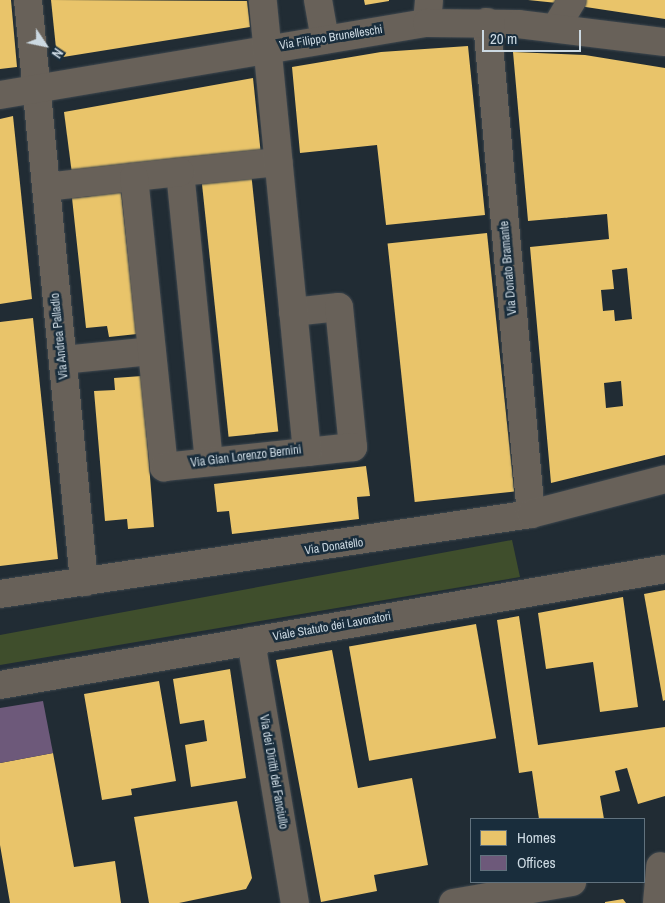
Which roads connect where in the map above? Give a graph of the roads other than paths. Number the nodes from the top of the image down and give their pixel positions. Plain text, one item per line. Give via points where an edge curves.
1 (28, 0) edge
2 (263, 0) edge
3 (318, 0) edge
4 (572, 0) edge
5 (428, 11) edge
6 (487, 22) junction
7 (556, 28) junction
8 (325, 39) junction
9 (665, 42) edge
10 (267, 49) junction
11 (37, 89) junction
12 (0, 95) edge
13 (278, 162) junction
14 (180, 172) junction
15 (134, 177) junction
16 (46, 187) junction
17 (293, 312) junction
18 (152, 351) junction
19 (63, 360) junction
20 (307, 452) junction
21 (209, 462) junction
22 (665, 479) edge
23 (531, 514) junction
24 (665, 569) edge
25 (84, 582) junction
26 (0, 594) edge
27 (250, 641) junction
28 (0, 685) edge
29 (656, 867) edge
30 (566, 883) edge
31 (296, 903) edge
32 (453, 903) edge
33 (657, 903) edge

1 - 11 street, Via Andrea Palladio
2 - 10 street, Via Gian Lorenzo Bernini
3 - 8 street
4 - 7 street
5 - 6 street, Via Filippo Brunelleschi
5 - 8 street, Via Filippo Brunelleschi
6 - 7 street, Via Filippo Brunelleschi
6 - 23 street, Via Donato Bramante
7 - 9 street, Via Filippo Brunelleschi
8 - 10 street, Via Filippo Brunelleschi
10 - 11 street, Via Filippo Brunelleschi
10 - 13 street, Via Gian Lorenzo Bernini
11 - 12 street, Via Filippo Brunelleschi
11 - 16 street, Via Andrea Palladio
13 - 14 street
13 - 17 street, Via Gian Lorenzo Bernini
14 - 15 street
14 - 21 street
15 - 16 street
15 - 18 street, Via Gian Lorenzo Bernini
16 - 19 street, Via Andrea Palladio
17 - 20 street, Via Gian Lorenzo Bernini
17 - 20 street via 340,308 353,447
18 - 19 street
18 - 21 street, Via Gian Lorenzo Bernini via 164,467
19 - 25 street, Via Andrea Palladio
20 - 21 street, Via Gian Lorenzo Bernini
22 - 23 street, Via Donatello
23 - 25 street, Via Donatello
24 - 27 street, Viale Statuto dei Lavoratori
25 - 26 street, Via Donatello
27 - 28 street, Viale Statuto dei Lavoratori
27 - 31 street, Via dei Diritti del Fanciullo
29 - 33 street
30 - 32 street

